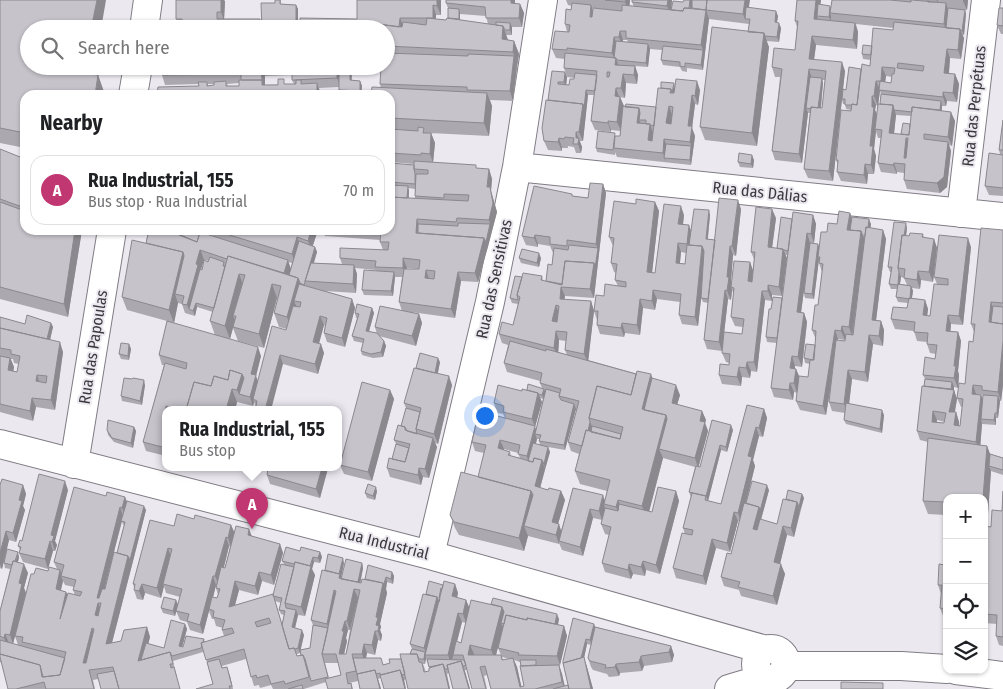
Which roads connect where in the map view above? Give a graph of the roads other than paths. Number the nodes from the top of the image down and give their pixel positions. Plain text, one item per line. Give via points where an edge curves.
1 (148, 0) edge
2 (543, 0) edge
3 (986, 0) edge
4 (145, 20) edge
5 (136, 75) edge
6 (134, 90) edge
7 (516, 167) junction
8 (962, 213) junction
9 (1003, 217) edge
10 (111, 235) edge
11 (0, 444) edge
12 (74, 464) junction
13 (430, 555) junction
14 (773, 665) junction
15 (943, 669) edge
16 (987, 674) edge
17 (1003, 676) edge
18 (728, 689) edge

1 - 4 street
2 - 7 street, Rua das Sensitivas
3 - 8 street, Rua das Perpétuas
5 - 6 street
7 - 8 street, Rua das Dálias
7 - 13 street, Rua das Sensitivas via 490,302
8 - 9 street, Rua das Dálias
10 - 12 street, Rua das Papoulas
11 - 12 street, Rua Industrial
12 - 13 street, Rua Industrial
13 - 14 street, Rua Industrial
14 - 15 street
14 - 18 street
16 - 17 street

